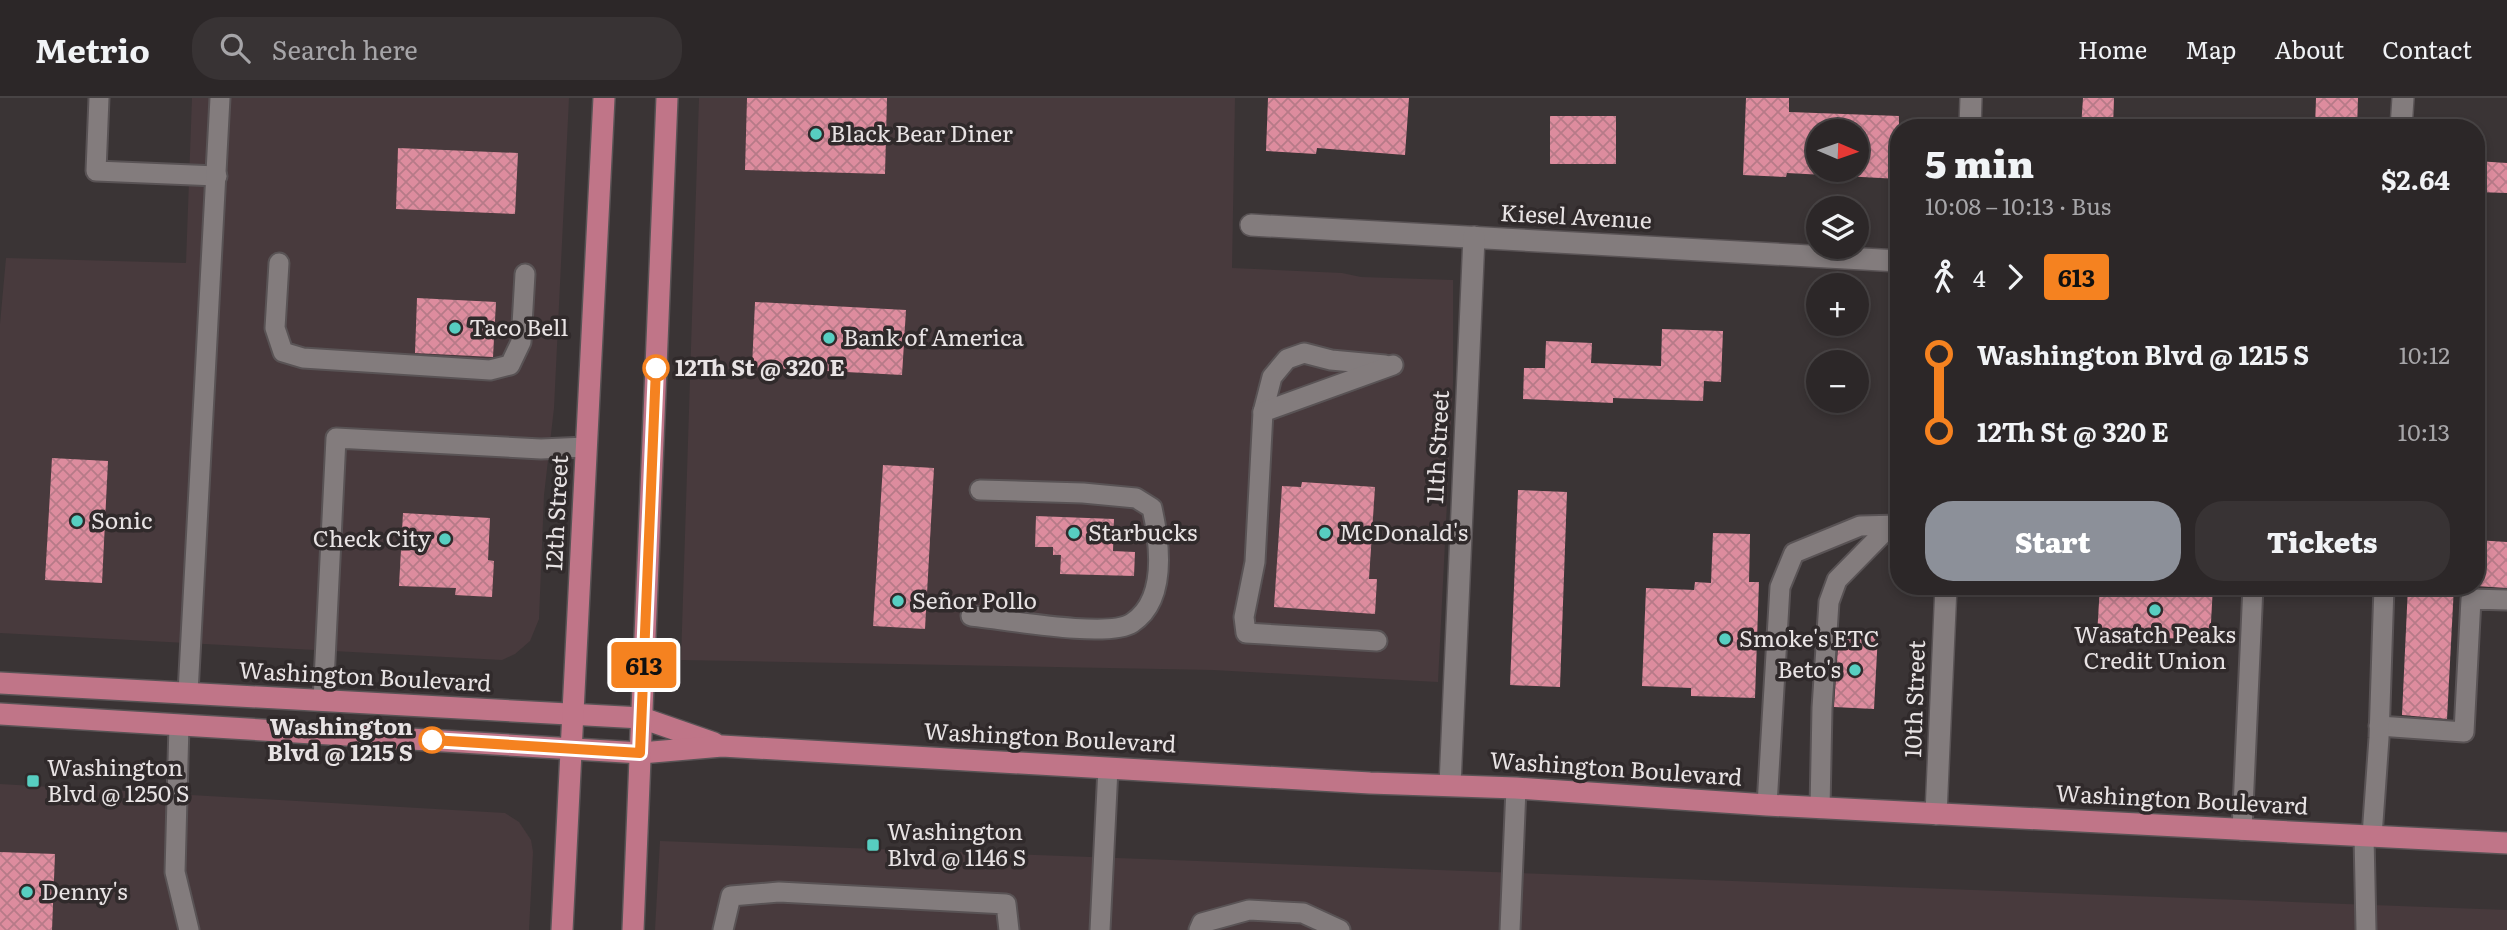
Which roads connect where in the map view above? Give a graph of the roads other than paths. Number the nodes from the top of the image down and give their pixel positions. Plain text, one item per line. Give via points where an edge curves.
1 (99, 98) edge
2 (220, 98) edge
3 (604, 98) edge
4 (667, 98) edge
5 (1971, 98) edge
6 (2403, 98) edge
7 (1970, 119) edge
8 (2402, 119) edge
9 (216, 176) junction
10 (1251, 225) dead end
11 (1474, 237) junction
12 (1890, 260) edge
13 (279, 263) dead end
14 (526, 275) dead end
15 (1263, 412) junction
16 (586, 447) junction
17 (980, 490) dead end
18 (1890, 525) edge
19 (1890, 529) edge
20 (1946, 595) edge
21 (2253, 595) edge
22 (2384, 595) edge
23 (2507, 600) edge
24 (971, 616) dead end
25 (1377, 641) dead end
26 (0, 683) edge
27 (188, 693) junction
28 (323, 701) junction
29 (0, 714) edge
30 (573, 715) junction
31 (642, 718) junction
32 (179, 725) junction
33 (2379, 726) junction
34 (722, 746) junction
35 (572, 748) junction
36 (640, 753) junction
37 (1108, 768) junction
38 (1450, 785) junction
39 (1516, 788) junction
40 (1767, 805) junction
41 (1820, 808) junction
42 (1936, 814) junction
43 (2242, 830) junction
44 (2368, 836) junction
45 (2507, 843) edge
46 (189, 930) edge
47 (562, 930) edge
48 (633, 930) edge
49 (723, 930) edge
50 (1009, 930) edge
51 (1100, 930) edge
52 (1199, 930) edge
53 (1340, 930) edge
54 (1510, 930) edge
55 (2366, 930) edge

1 - 9 lane via 96,171
2 - 9 lane
3 - 16 main road, 12th Street
4 - 31 main road
5 - 7 street
6 - 8 street
9 - 27 lane
10 - 11 street, Kiesel Avenue
11 - 12 street, Kiesel Avenue
11 - 38 street, 11th Street
13 - 14 lane via 275,328 283,352 303,358 490,369 510,365 522,342
15 - 15 lane via 1393,365 1304,353 1287,359 1272,377
15 - 25 lane via 1255,562 1244,617 1246,633
16 - 28 lane via 541,449 336,438
16 - 30 main road, 12th Street
17 - 24 lane via 1136,498 1152,508 1158,564 1153,603 1130,624 1101,630
18 - 40 lane via 1860,526 1794,553 1780,587
19 - 41 lane via 1837,580 1829,602
20 - 42 street, 10th Street
21 - 43 lane
22 - 33 lane
23 - 33 lane via 2471,599 2464,732
26 - 27 main road, Washington Boulevard
27 - 28 main road, Washington Boulevard
28 - 30 main road, Washington Boulevard
29 - 32 main road, Washington Boulevard
30 - 31 main road, Washington Boulevard
30 - 35 main road, 12th Street
31 - 34 main road, Washington Boulevard
31 - 36 main road
32 - 35 main road, Washington Boulevard
32 - 46 lane via 175,872
33 - 44 lane
34 - 36 main road, Washington Boulevard
34 - 37 main road, Washington Boulevard
35 - 36 main road, Washington Boulevard
35 - 47 main road, 12th Street
36 - 48 main road
37 - 38 main road, Washington Boulevard
37 - 51 lane
38 - 39 main road, Washington Boulevard
39 - 40 main road, Washington Boulevard
39 - 54 lane
40 - 41 main road, Washington Boulevard
41 - 42 main road, Washington Boulevard
42 - 43 main road, Washington Boulevard
43 - 44 main road, Washington Boulevard
44 - 45 main road, Washington Boulevard
44 - 55 lane
49 - 50 lane via 731,896 779,892 1006,904
52 - 53 lane via 1202,923 1249,910 1303,914

